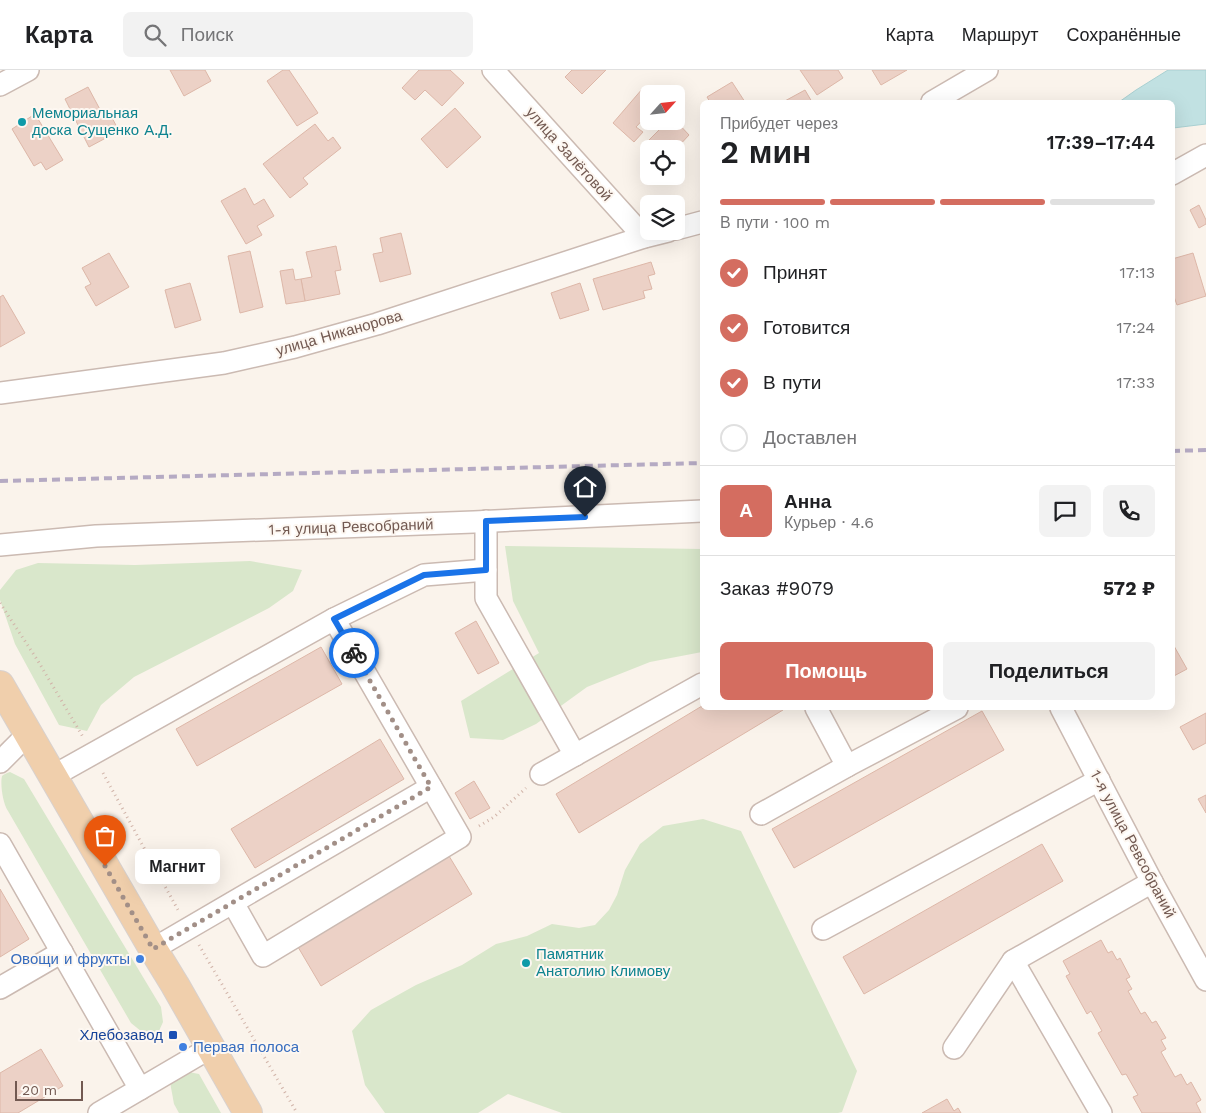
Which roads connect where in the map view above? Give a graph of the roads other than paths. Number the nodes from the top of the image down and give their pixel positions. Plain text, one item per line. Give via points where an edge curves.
1 (28, 70) edge
2 (493, 70) edge
3 (987, 70) edge
4 (0, 85) edge
5 (935, 100) edge
6 (1206, 155) edge
7 (1175, 172) edge
8 (700, 223) edge
9 (685, 227) edge
10 (640, 233) edge
11 (640, 238) edge
12 (0, 393) edge
13 (700, 511) edge
14 (486, 521) junction
15 (0, 545) edge
16 (486, 570) junction
17 (334, 619) junction
18 (0, 685) edge
19 (700, 685) edge
20 (817, 710) edge
21 (953, 710) edge
22 (1062, 710) edge
23 (28, 734) junction
24 (575, 755) junction
25 (0, 762) edge
26 (847, 766) junction
27 (542, 774) road end
28 (53, 776) junction
29 (1099, 780) junction
30 (431, 787) junction
31 (761, 814) dead end
32 (0, 844) edge
33 (1152, 882) junction
34 (233, 903) junction
35 (823, 929) dead end
36 (153, 949) junction
37 (62, 952) junction
38 (1013, 961) junction
39 (1206, 980) edge
40 (0, 988) edge
41 (210, 1048) junction
42 (954, 1048) dead end
43 (140, 1089) junction
44 (99, 1113) edge
45 (248, 1113) edge
46 (1101, 1113) edge

1 - 4 street
2 - 10 street, улица Залётовой
3 - 5 street
6 - 7 street
8 - 9 street
11 - 12 street, улица Никанорова via 377,324 295,347 224,363
13 - 14 street, 1-я улица Ревсобраний
14 - 15 street, 1-я улица Ревсобраний via 96,536
14 - 16 street
16 - 17 street via 424,575
16 - 24 street via 486,598
17 - 28 street
17 - 30 street
18 - 23 main road
19 - 24 street
20 - 26 street
21 - 26 street
22 - 29 street, 1-я улица Ревсобраний
23 - 25 street
23 - 28 main road
24 - 27 street
26 - 31 street
28 - 36 main road
29 - 33 street, 1-я улица Ревсобраний
29 - 35 street
30 - 34 street
30 - 34 street via 460,837 263,956
32 - 37 street
33 - 38 street
33 - 39 street, 1-я улица Ревсобраний
34 - 36 street
36 - 41 main road
37 - 40 street
37 - 43 street
38 - 42 street
38 - 46 street
41 - 43 street
41 - 45 main road
43 - 44 street

